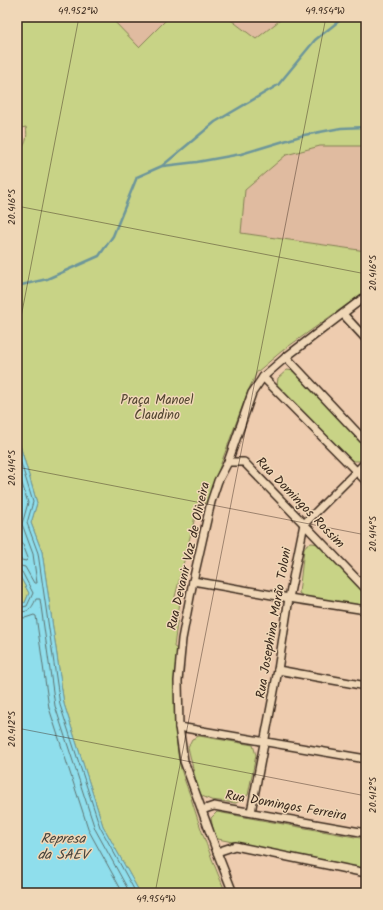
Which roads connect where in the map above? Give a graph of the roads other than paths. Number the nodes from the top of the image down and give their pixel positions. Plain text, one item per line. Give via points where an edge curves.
1 (366, 296) edge
2 (343, 314) junction
3 (366, 339) edge
4 (286, 357) junction
5 (263, 377) junction
6 (366, 442) edge
7 (228, 462) junction
8 (366, 462) edge
9 (357, 472) junction
10 (366, 481) edge
11 (304, 524) junction
12 (193, 581) junction
13 (366, 589) edge
14 (289, 598) junction
15 (366, 610) edge
16 (278, 670) junction
17 (366, 686) edge
18 (179, 727) junction
19 (264, 742) junction
20 (366, 759) edge
21 (202, 810) junction
22 (251, 812) junction
23 (366, 833) edge
24 (217, 852) junction
25 (366, 873) edge
26 (233, 893) edge

1 - 2 street, Rua Devanir Vaz de Oliveira
2 - 3 street
2 - 4 street, Rua Devanir Vaz de Oliveira
4 - 5 street, Rua Devanir Vaz de Oliveira
4 - 6 street
5 - 7 street, Rua Devanir Vaz de Oliveira via 252,393
5 - 9 street
7 - 11 street, Rua Domingos Rossim via 244,462
7 - 12 street, Rua Devanir Vaz de Oliveira via 211,502
8 - 9 street
9 - 10 street
9 - 11 street
11 - 13 street, Rua Domingos Rossim
11 - 14 street, Rua Josephina Marão Toloni
12 - 14 street
12 - 18 street, Rua Devanir Vaz de Oliveira via 182,639 178,681
14 - 15 street
14 - 16 street, Rua Josephina Marão Toloni
16 - 17 street
16 - 19 street, Rua Josephina Marão Toloni
18 - 19 street
18 - 21 street, Rua Devanir Vaz de Oliveira via 184,761
19 - 20 street
19 - 22 street, Rua Josephina Marão Toloni
21 - 22 street, Rua Domingos Ferreira via 214,806
21 - 24 street, Rua Devanir Vaz de Oliveira
22 - 23 street, Rua Domingos Ferreira
24 - 25 street via 235,846
24 - 26 street, Rua Devanir Vaz de Oliveira

